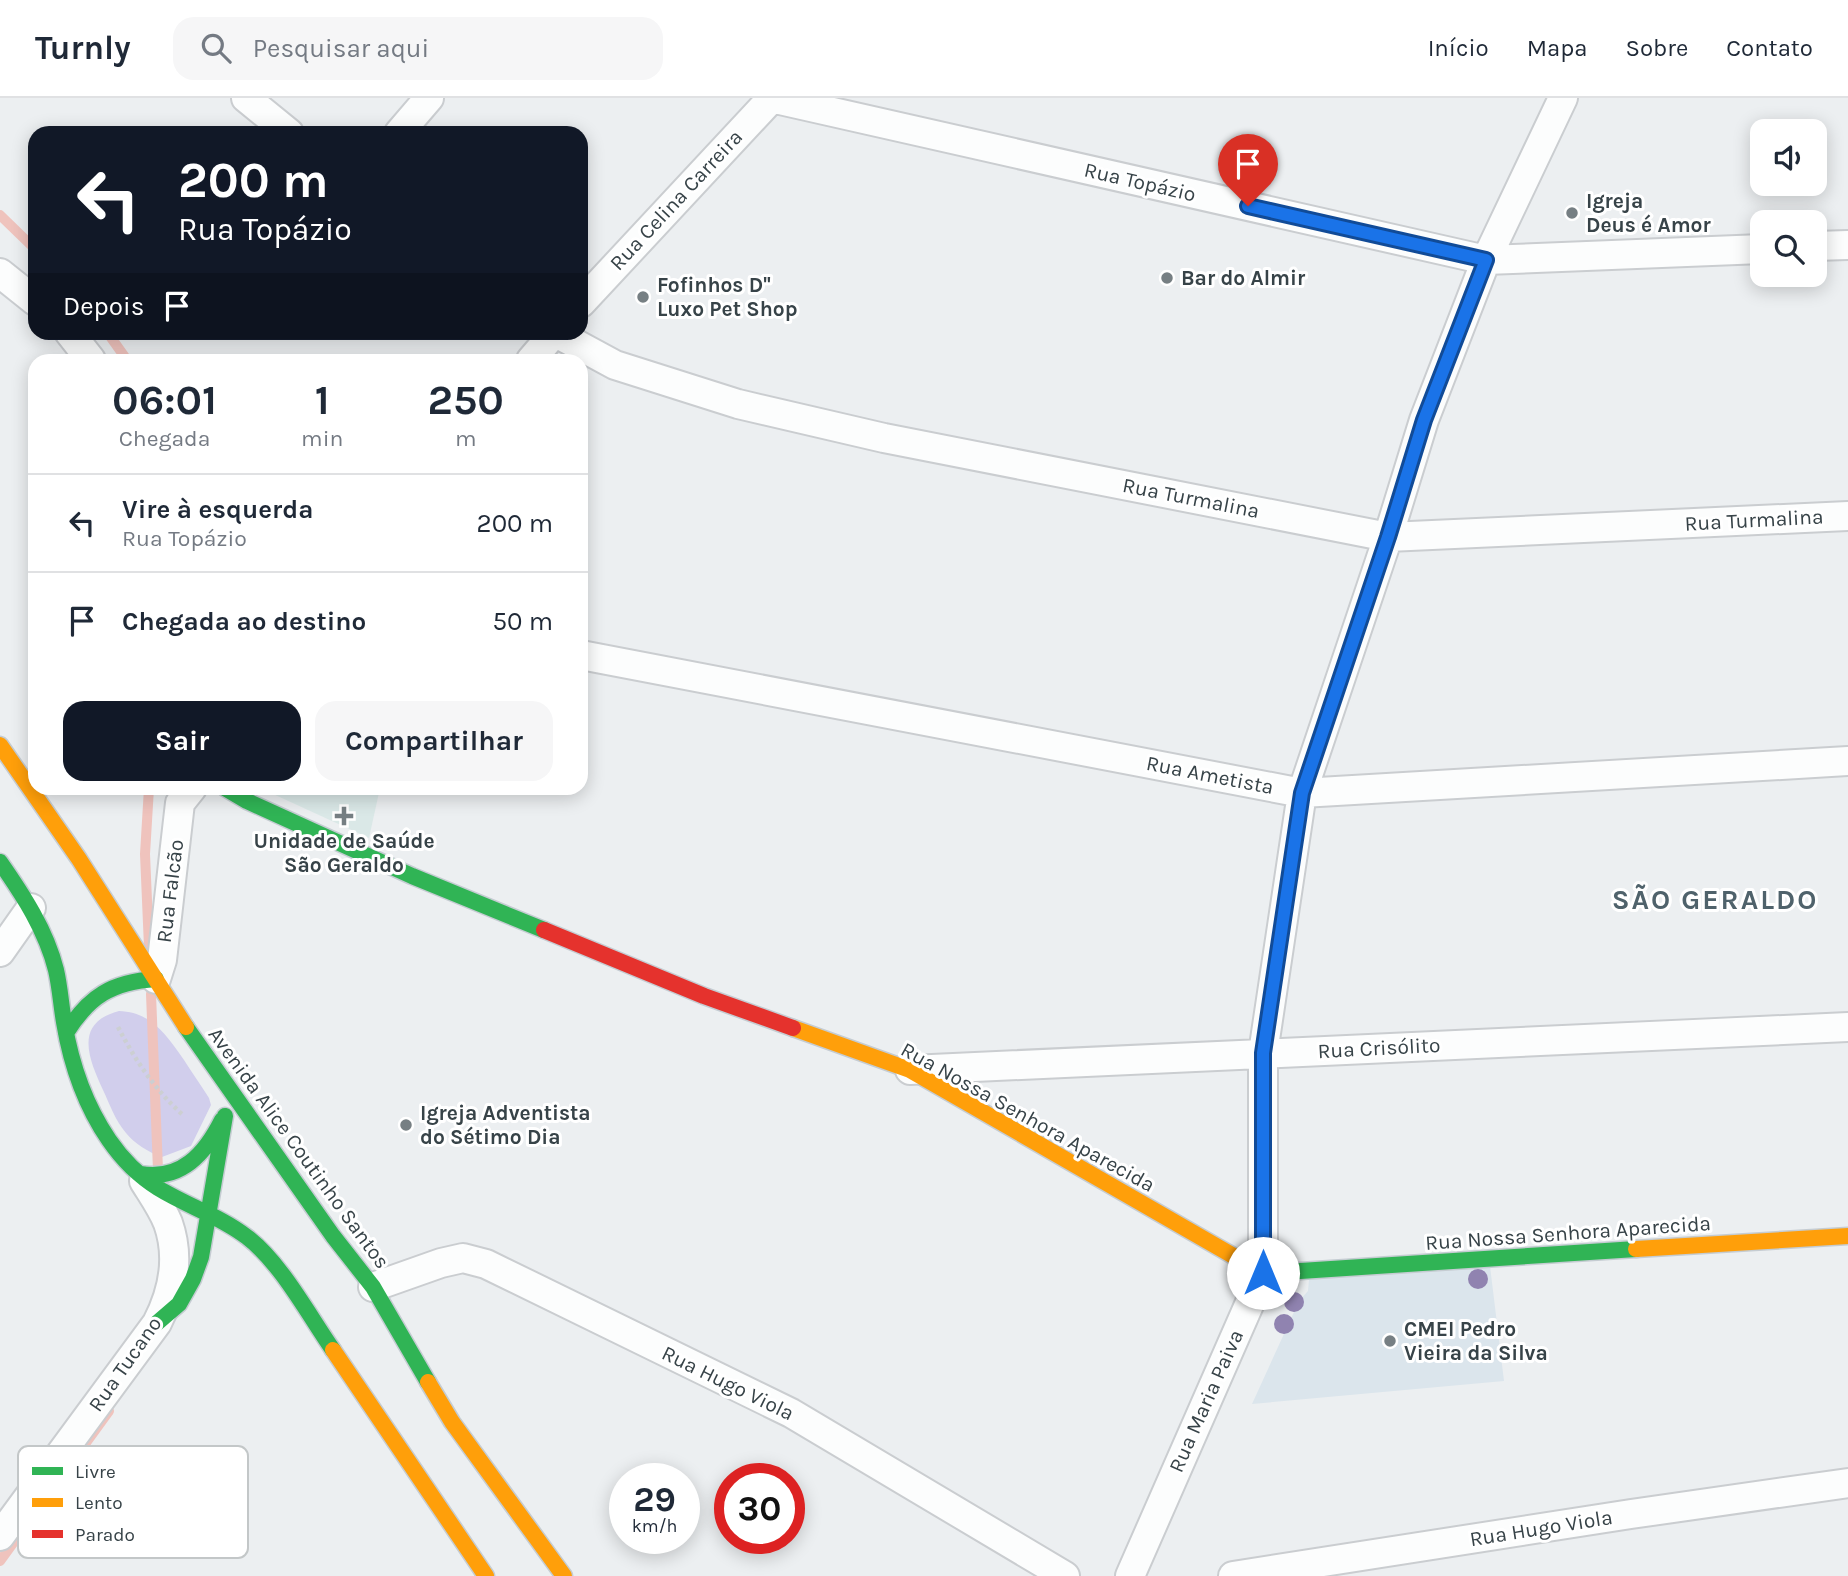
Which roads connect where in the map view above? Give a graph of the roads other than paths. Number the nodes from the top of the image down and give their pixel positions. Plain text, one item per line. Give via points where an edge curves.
1 (246, 98) edge
2 (429, 98) edge
3 (771, 98) edge
4 (1563, 98) edge
5 (280, 126) edge
6 (405, 126) edge
7 (1848, 245) edge
8 (1827, 246) edge
9 (1750, 249) edge
10 (1486, 260) junction
11 (0, 273) edge
12 (28, 295) edge
13 (588, 295) edge
14 (75, 340) edge
15 (549, 340) edge
16 (568, 340) edge
17 (86, 354) edge
18 (536, 354) edge
19 (1848, 516) edge
20 (1388, 537) junction
21 (588, 656) edge
22 (0, 745) edge
23 (1848, 761) edge
24 (28, 785) edge
25 (1302, 793) junction
26 (35, 795) edge
27 (185, 795) edge
28 (237, 795) edge
29 (0, 862) edge
30 (31, 908) junction
31 (0, 952) edge
32 (156, 979) junction
33 (1848, 1027) edge
34 (66, 1033) junction
35 (1263, 1053) junction
36 (910, 1070) junction
37 (234, 1097) junction
38 (225, 1116) junction
39 (140, 1174) junction
40 (209, 1213) junction
41 (1848, 1236) edge
42 (250, 1258) dead end
43 (271, 1259) junction
44 (214, 1269) dead end
45 (1263, 1273) junction
46 (373, 1287) junction
47 (187, 1292) junction
48 (157, 1323) junction
49 (66, 1446) edge
50 (1848, 1483) edge
51 (18, 1512) edge
52 (0, 1536) edge
53 (486, 1576) edge
54 (564, 1576) edge
55 (1065, 1576) edge
56 (1130, 1576) edge
57 (1233, 1576) edge

1 - 5 street
2 - 6 street
3 - 10 street, Rua Topázio
3 - 13 street, Rua Celina Carreira
4 - 10 street, Rua Maria Paiva
7 - 8 street
9 - 10 street, Rua Topázio
10 - 20 street, Rua Maria Paiva via 1424,420
11 - 12 street
14 - 17 street
15 - 18 street
16 - 20 street, Rua Turmalina via 615,365 738,404 884,438
19 - 20 street, Rua Turmalina
20 - 25 street, Rua Maria Paiva
21 - 25 street, Rua Ametista
22 - 24 main road, Avenida Alice Coutinho Santos
23 - 25 street, Rua Ametista
25 - 35 street, Rua Maria Paiva
26 - 32 main road, Avenida Alice Coutinho Santos
27 - 32 street, Rua Falcão
28 - 36 main road, Rua Nossa Senhora Aparecida via 424,881 704,996
29 - 30 main road
30 - 31 street
30 - 34 main road via 56,970
32 - 34 main road via 127,982 104,991 85,1005
32 - 37 main road, Avenida Alice Coutinho Santos
33 - 35 street, Rua Crisólito
34 - 39 main road via 76,1072 101,1127
35 - 36 street, Rua Crisólito
35 - 45 street, Rua Maria Paiva
36 - 45 main road, Rua Nossa Senhora Aparecida
37 - 38 main road
37 - 46 main road, Avenida Alice Coutinho Santos
38 - 39 main road via 197,1158 171,1173
38 - 40 main road
39 - 40 main road
39 - 48 street, Rua Tucano via 168,1224 173,1247 171,1289
40 - 43 main road via 246,1235
40 - 47 main road via 201,1257
41 - 45 main road, Rua Nossa Senhora Aparecida
42 - 43 main road
43 - 53 main road
44 - 47 main road
45 - 56 street, Rua Maria Paiva
46 - 54 main road, Avenida Alice Coutinho Santos via 452,1422
46 - 55 street, Rua Hugo Viola via 463,1258 486,1264 791,1413
47 - 48 main road
48 - 49 street, Rua Tucano
50 - 57 street, Rua Hugo Viola
51 - 52 street, Rua Tucano

